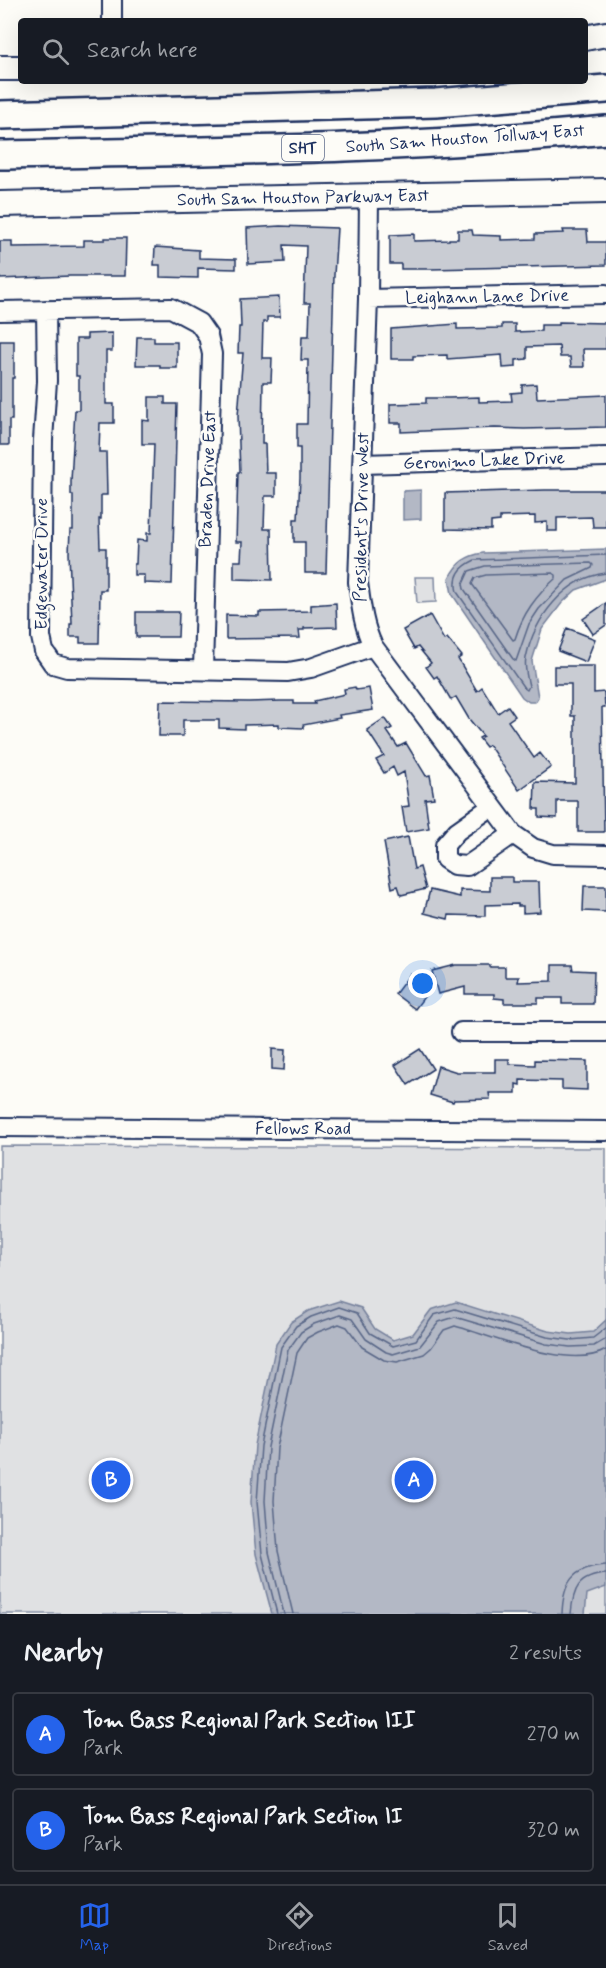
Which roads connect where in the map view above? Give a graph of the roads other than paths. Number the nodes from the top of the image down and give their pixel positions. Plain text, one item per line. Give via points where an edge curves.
1 (112, 0) edge
2 (112, 18) edge
3 (606, 34) edge
4 (588, 37) edge
5 (0, 68) edge
6 (18, 68) edge
7 (606, 89) edge
8 (0, 115) edge
9 (606, 130) edge
10 (0, 155) edge
11 (606, 191) edge
12 (369, 197) junction
13 (0, 204) edge
14 (606, 294) edge
15 (368, 299) junction
16 (45, 310) junction
17 (0, 311) edge
18 (606, 457) edge
19 (362, 464) junction
20 (373, 646) junction
21 (203, 669) junction
22 (491, 807) junction
23 (513, 834) junction
24 (606, 855) edge
25 (461, 1032) dead end
26 (606, 1032) edge
27 (0, 1127) edge
28 (606, 1131) edge

1 - 2 street
3 - 4 main road
5 - 6 main road
7 - 8 highway, South Sam Houston Tollway East / SHT via 436,103
9 - 10 highway, South Sam Houston Tollway East / SHT via 396,145
11 - 12 main road, South Sam Houston Parkway East
12 - 13 main road, South Sam Houston Parkway East
12 - 15 street, President's Drive West
14 - 15 street, Leighann Lane Drive
15 - 19 street, President's Drive West
16 - 17 street
16 - 21 street, Braden Drive East via 171,308 199,323 208,336 212,354
16 - 21 street, Edgewater Drive via 41,637 44,651 53,664 67,668
18 - 19 street, Geronimo Lake Drive
19 - 20 street, President's Drive West via 358,582 361,615
20 - 21 street, Edgewater Drive via 288,672
20 - 22 street, President's Drive West
22 - 23 street, President's Drive West
22 - 23 street via 457,831 445,845 445,859 467,866
23 - 24 street, President's Drive West via 532,848 553,854
25 - 26 street
27 - 28 street, Fellows Road

